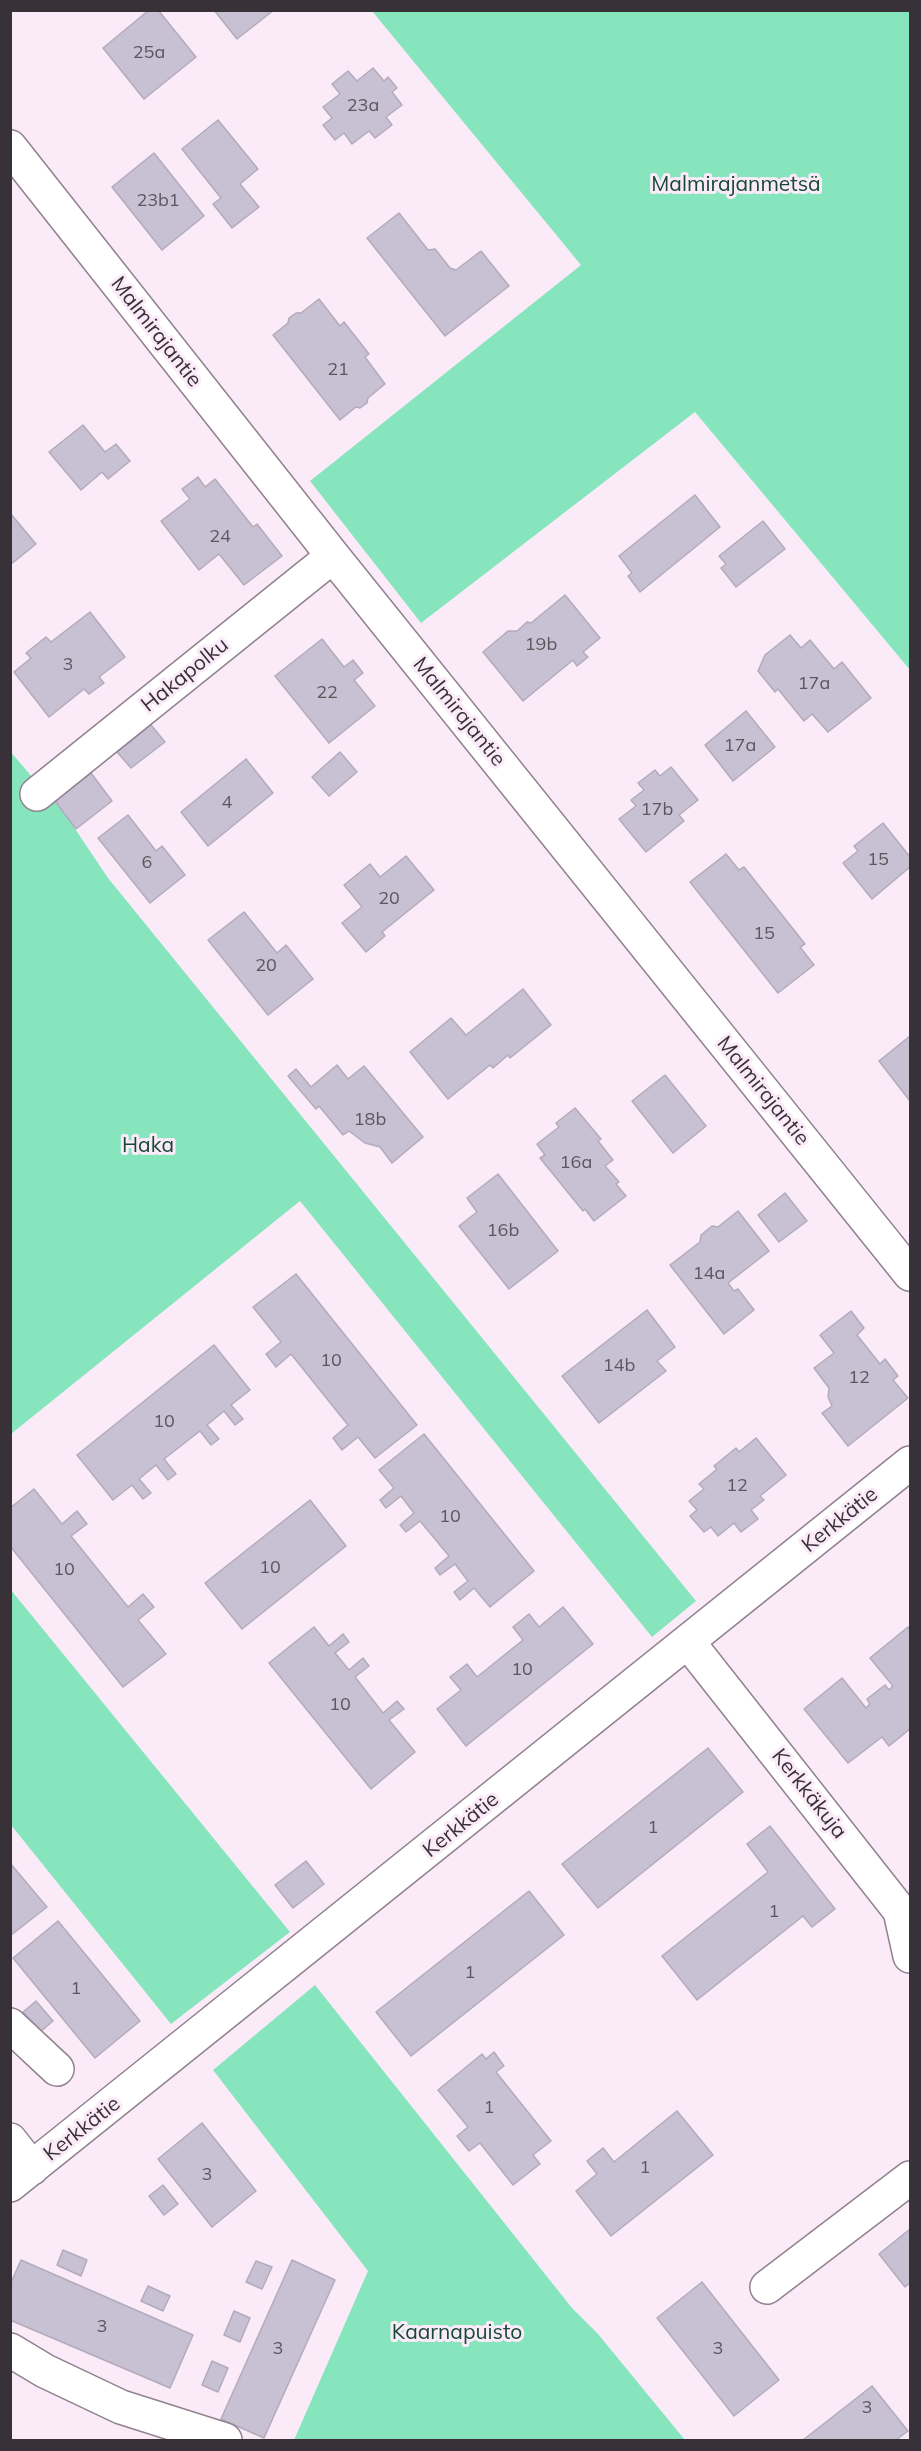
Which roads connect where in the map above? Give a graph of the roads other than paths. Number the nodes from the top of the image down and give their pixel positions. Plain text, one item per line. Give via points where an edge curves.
1 (10, 147) edge
2 (333, 555) junction
3 (37, 794) dead end
4 (910, 1274) edge
5 (910, 1463) edge
6 (688, 1642) junction
7 (910, 1956) edge
8 (10, 2025) edge
9 (57, 2069) dead end
10 (10, 2140) edge
11 (21, 2177) edge
12 (910, 2178) edge
13 (767, 2287) dead end
14 (10, 2350) edge
15 (225, 2440) edge

1 - 2 street, Malmirajantie
2 - 3 street, Hakapolku
2 - 4 street, Malmirajantie
5 - 6 street, Kerkkätie
6 - 7 street, Kerkkäkuja via 900,1911
6 - 11 street, Kerkkätie
8 - 9 street
10 - 11 street
12 - 13 street
14 - 15 street via 121,2408

